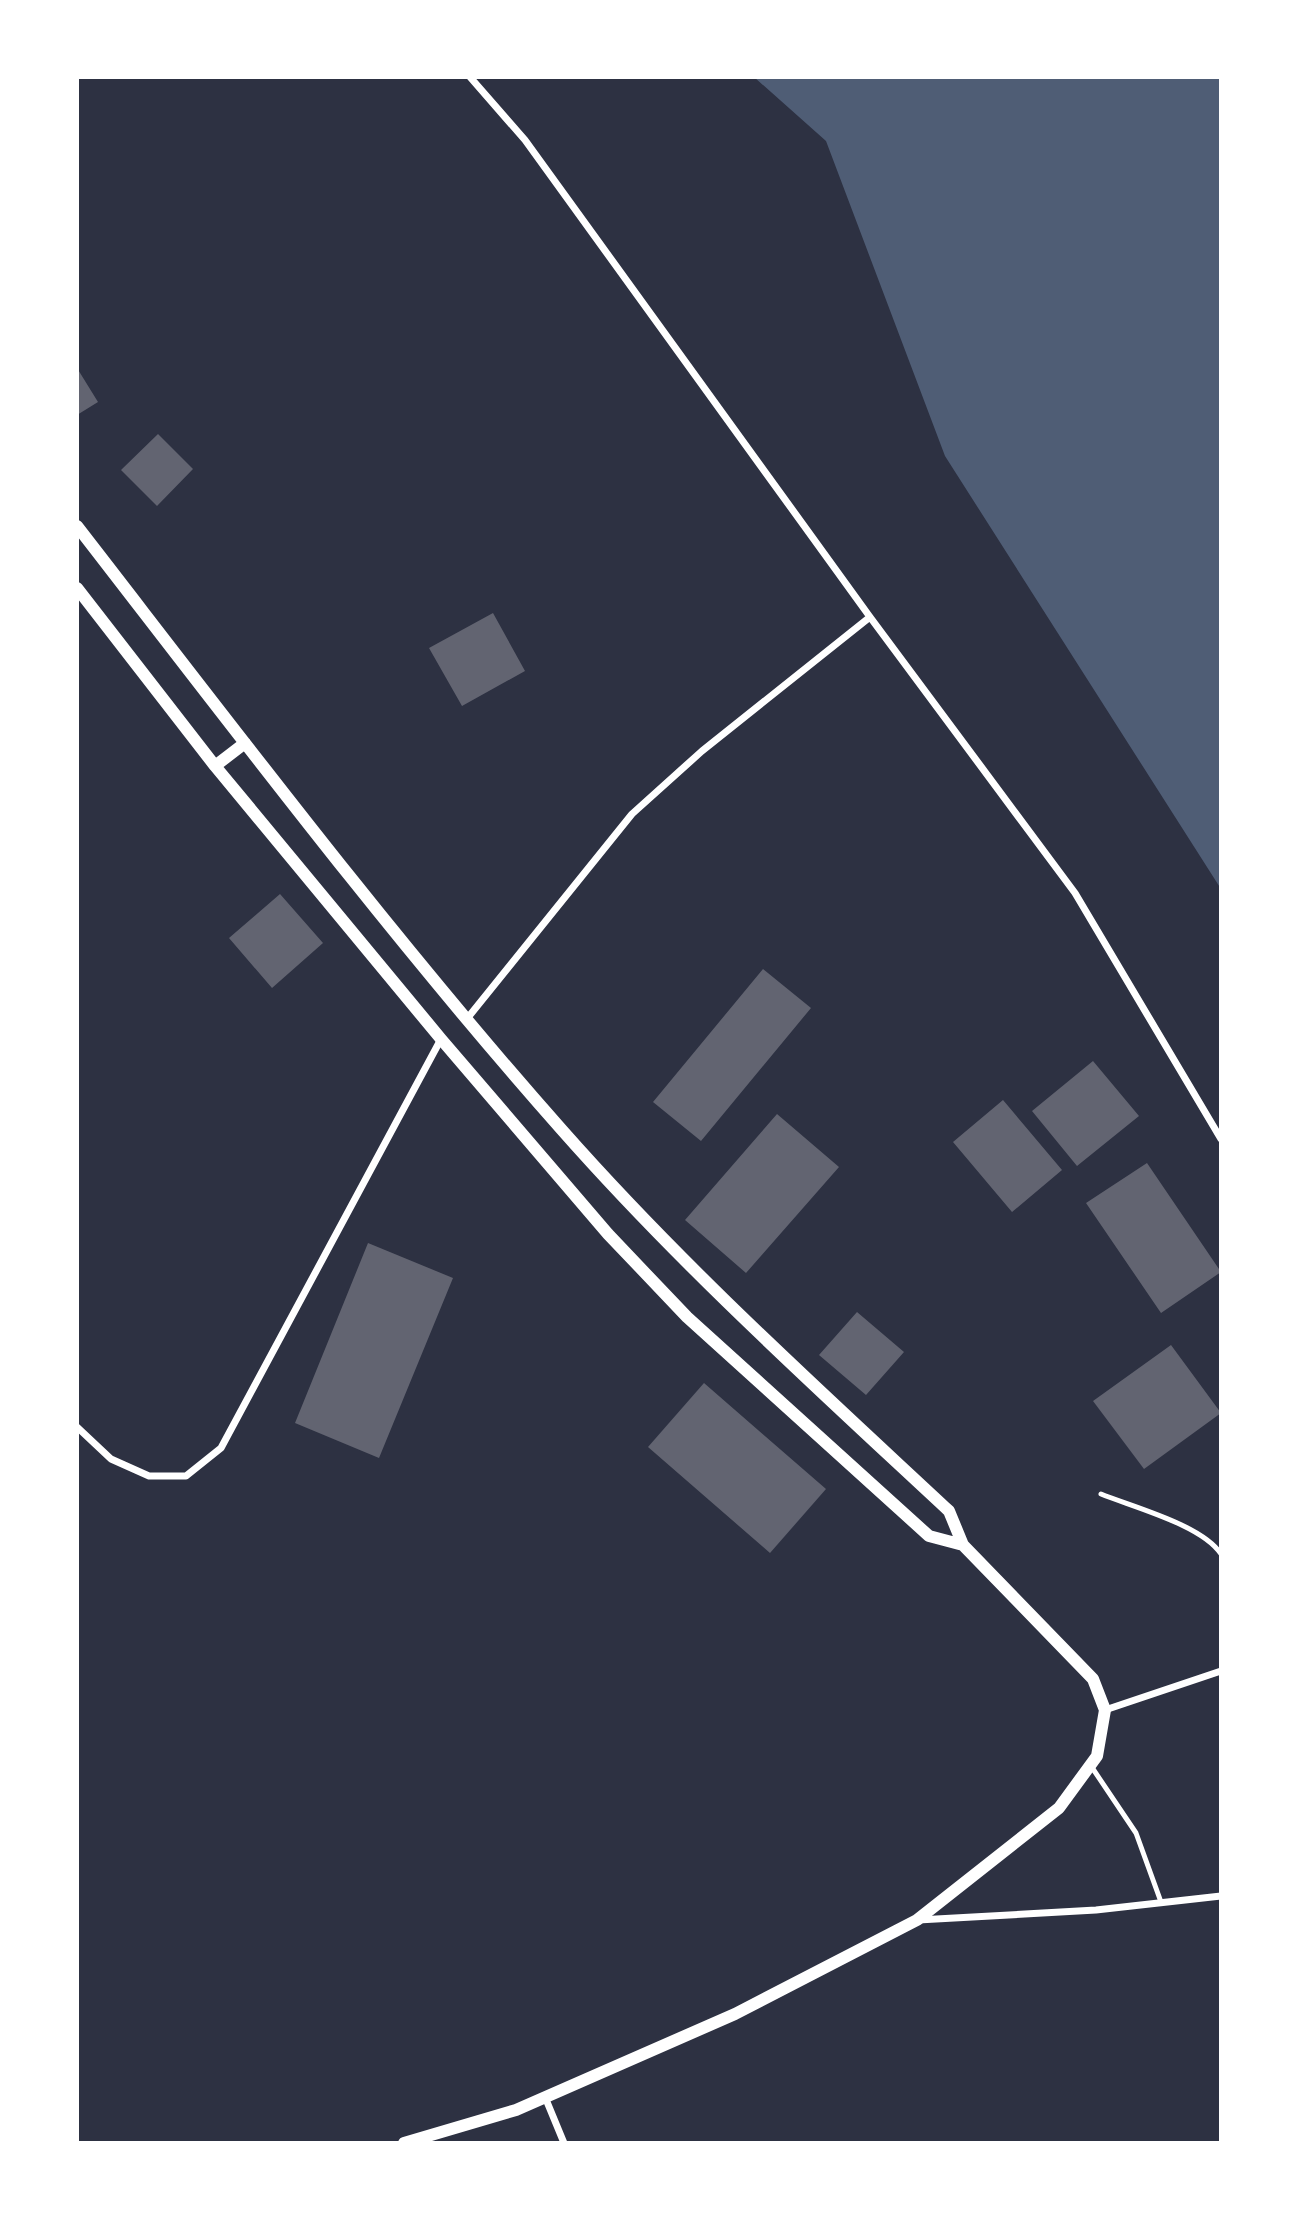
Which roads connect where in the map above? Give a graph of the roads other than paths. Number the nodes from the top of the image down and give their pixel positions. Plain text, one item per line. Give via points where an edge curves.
1 (470, 77) edge
2 (77, 526) edge
3 (77, 588) edge
4 (870, 617) junction
5 (245, 743) junction
6 (215, 766) junction
7 (466, 1020) junction
8 (441, 1039) junction
9 (1221, 1139) edge
10 (77, 1427) edge
11 (1101, 1494) dead end
12 (963, 1545) junction
13 (1221, 1553) edge
14 (1221, 1671) edge
15 (1105, 1710) junction
16 (1090, 1766) junction
17 (1221, 1896) edge
18 (1161, 1902) junction
19 (917, 1920) junction
20 (545, 2097) junction
21 (404, 2143) edge
22 (564, 2143) edge

1 - 4 street via 524,140
2 - 5 street
3 - 6 street
4 - 7 street via 702,751 632,814
4 - 9 street via 1075,894
5 - 6 street
5 - 7 street
6 - 8 street
7 - 12 street via 713,1292 949,1511
8 - 10 street via 221,1448 187,1476 149,1476 111,1459
8 - 12 street via 608,1234 687,1317 929,1536
11 - 13 lane via 1191,1530
12 - 15 street via 1093,1679
14 - 15 street
15 - 16 street via 1097,1756
16 - 18 lane via 1136,1833
16 - 19 street via 1059,1808
17 - 18 street
18 - 19 street
19 - 20 street via 735,2014
20 - 21 street
20 - 22 street

